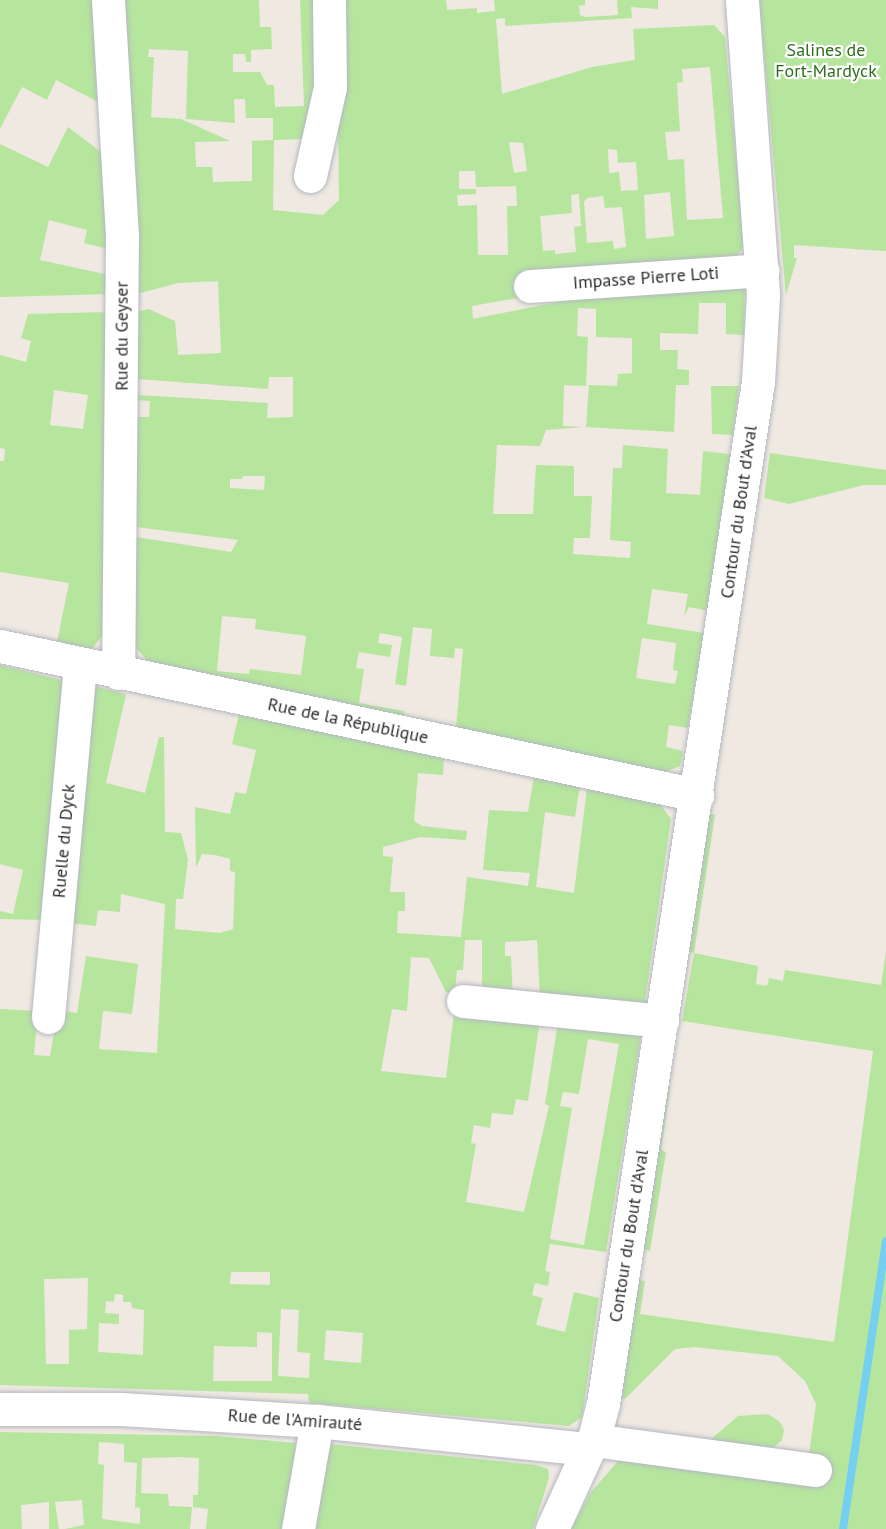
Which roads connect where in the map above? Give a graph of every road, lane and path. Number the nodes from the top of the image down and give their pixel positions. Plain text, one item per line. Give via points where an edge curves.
1 (108, 0) edge
2 (329, 0) edge
3 (742, 0) edge
4 (310, 176) dead end
5 (762, 270) junction
6 (530, 286) dead end
7 (0, 646) edge
8 (80, 664) junction
9 (117, 673) junction
10 (697, 795) junction
11 (463, 1001) dead end
12 (48, 1017) dead end
13 (662, 1021) junction
14 (0, 1409) edge
15 (317, 1420) junction
16 (591, 1444) junction
17 (815, 1470) dead end
18 (298, 1529) edge
19 (552, 1529) edge

1 - 9 street, Rue du Geyser via 122,234
2 - 4 street via 330,87
3 - 5 street, Contour du Bout d'Aval
5 - 6 street, Impasse Pierre Loti
5 - 10 street, Contour du Bout d'Aval via 764,310 758,382
7 - 8 street, Rue de la République
8 - 9 street, Rue de la République
8 - 12 street, Ruelle du Dyck
9 - 10 street, Rue de la République
10 - 13 street, Contour du Bout d'Aval
11 - 13 street
13 - 16 street, Contour du Bout d'Aval via 603,1404
14 - 15 street, Rue de l'Amirauté via 121,1409
15 - 16 street, Rue de l'Amirauté
15 - 18 street
16 - 17 street, Rue de l'Amirauté
16 - 19 street, Contour du Bout d'Aval

